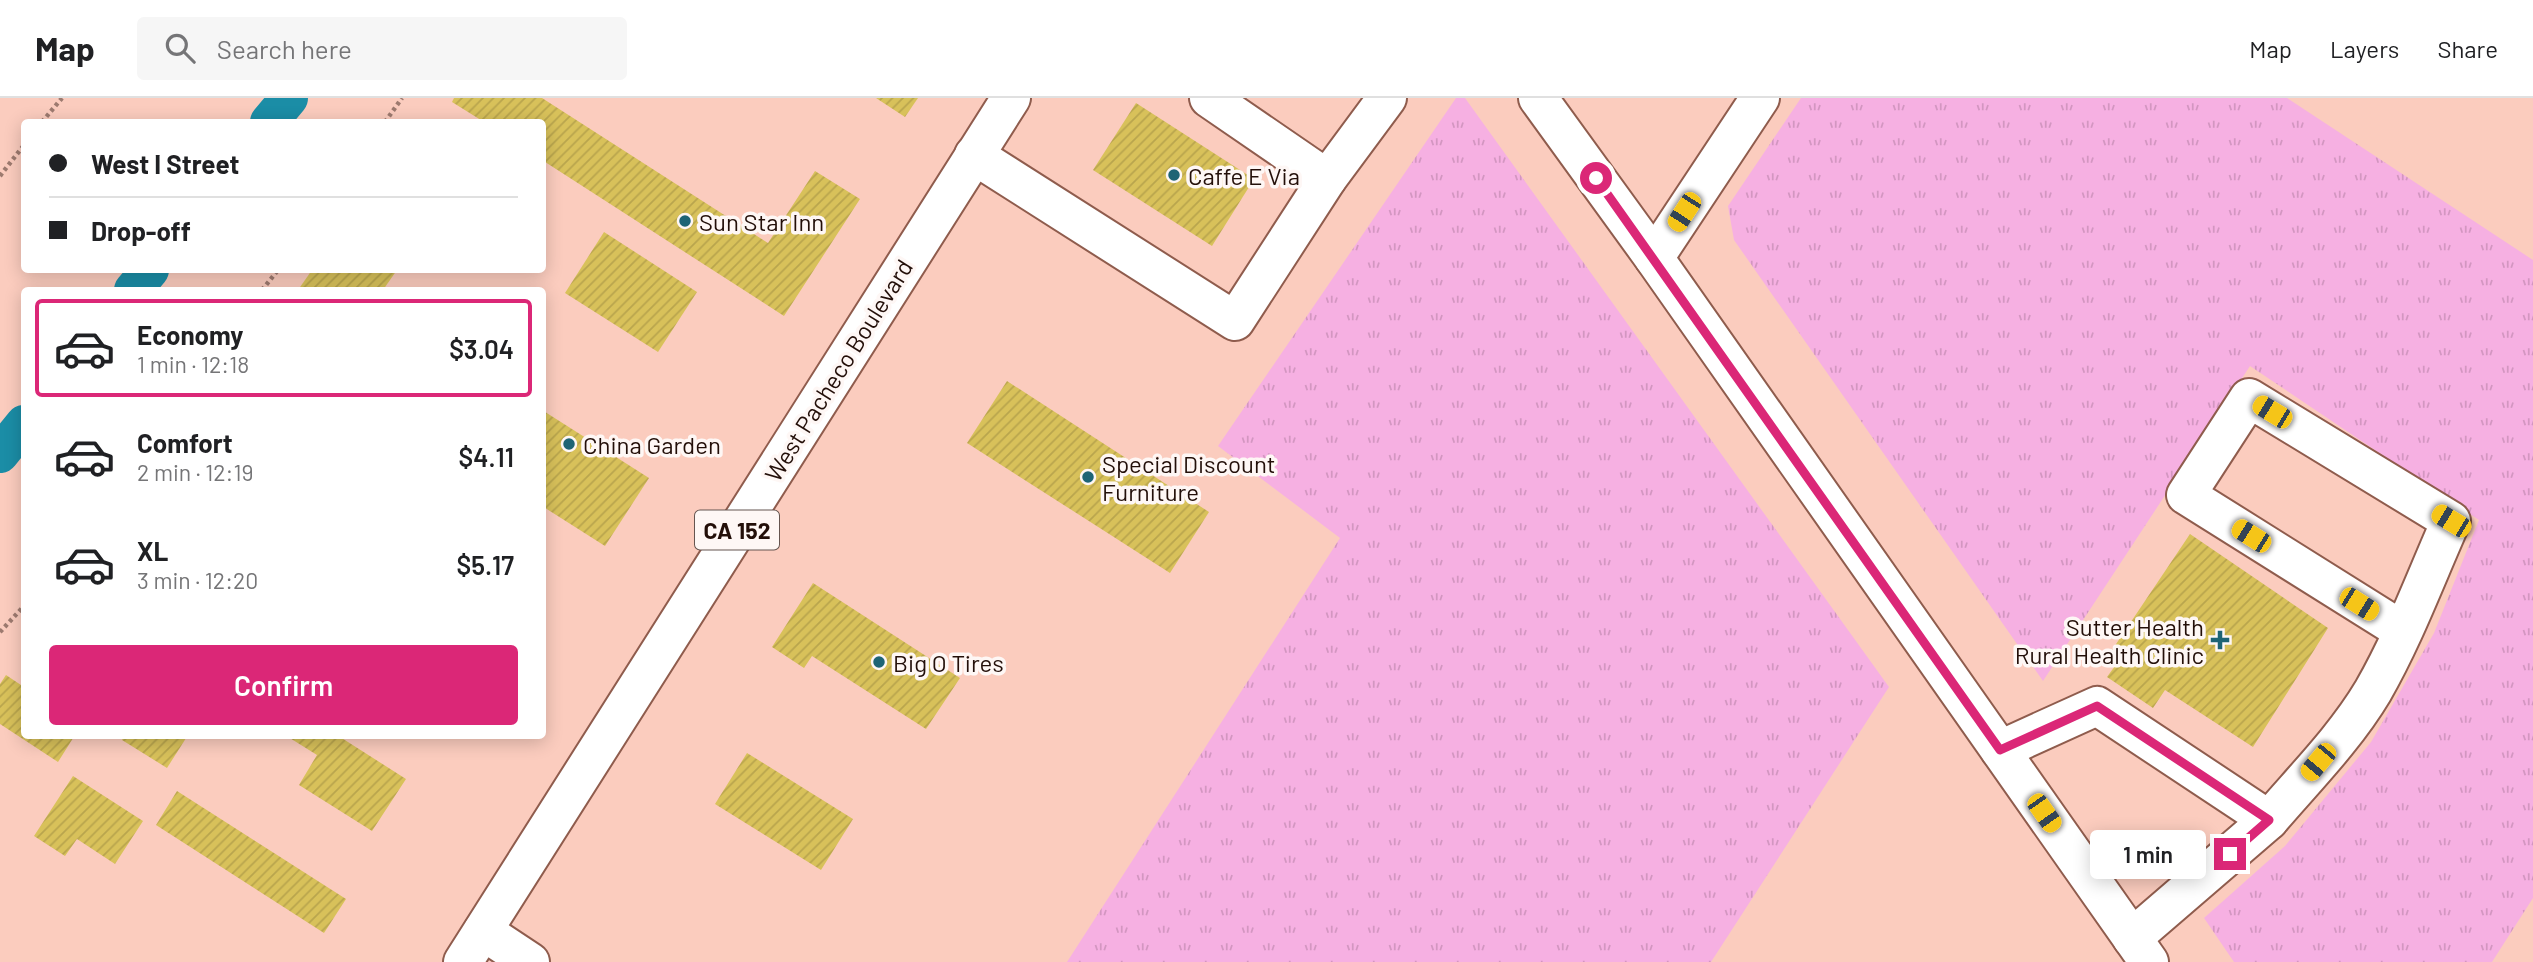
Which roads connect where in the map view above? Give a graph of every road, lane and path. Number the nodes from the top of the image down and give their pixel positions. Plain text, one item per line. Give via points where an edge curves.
1 (62, 98) edge
2 (402, 98) edge
3 (1011, 98) edge
4 (1209, 98) edge
5 (1387, 98) edge
6 (1538, 98) edge
7 (1760, 98) edge
8 (44, 119) edge
9 (387, 119) edge
10 (21, 149) edge
11 (974, 155) junction
12 (0, 176) edge
13 (1327, 179) junction
14 (1654, 258) junction
15 (276, 273) edge
16 (264, 287) edge
17 (21, 609) edge
18 (2403, 631) junction
19 (0, 632) edge
20 (2000, 750) junction
21 (2269, 820) junction
22 (473, 947) edge
23 (2140, 950) edge
24 (530, 962) edge

1 - 8 path
2 - 9 path
3 - 11 main road, West Pacheco Boulevard / CA 152
4 - 13 main road
5 - 13 main road
6 - 14 main road
7 - 14 main road
10 - 12 path
11 - 13 main road via 1235,321
11 - 22 main road, West Pacheco Boulevard / CA 152
14 - 20 main road
15 - 16 path
17 - 19 path
18 - 18 main road via 2451,521 2249,398 2186,495
18 - 21 main road via 2372,692
20 - 21 main road via 2097,706
20 - 23 main road
21 - 23 main road
22 - 24 main road

